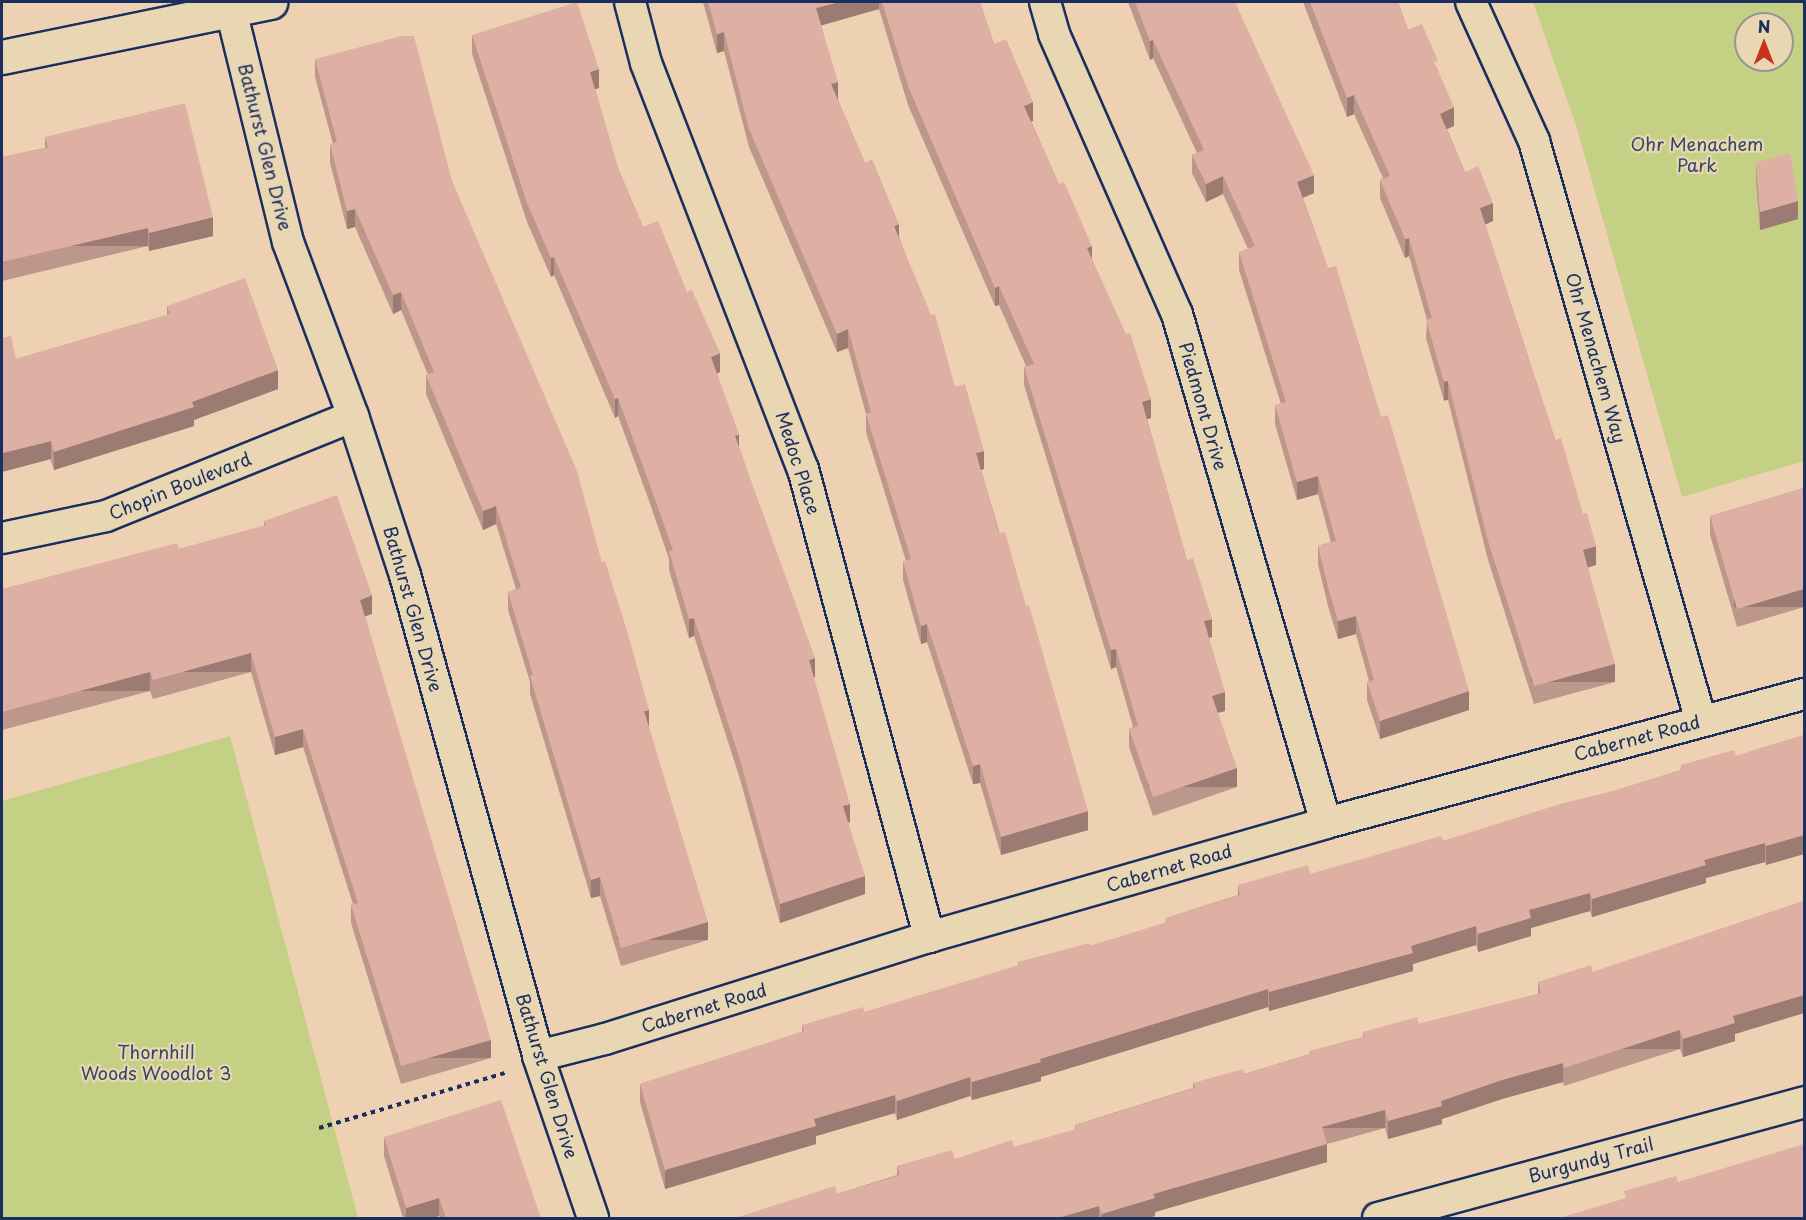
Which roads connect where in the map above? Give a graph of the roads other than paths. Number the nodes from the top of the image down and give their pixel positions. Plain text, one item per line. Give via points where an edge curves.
1 (270, 2) edge
2 (630, 2) edge
3 (1044, 2) edge
4 (1471, 2) edge
5 (231, 6) edge
6 (2, 57) edge
7 (353, 416) junction
8 (2, 538) edge
9 (1804, 694) edge
10 (1701, 721) junction
11 (1326, 823) junction
12 (929, 937) junction
13 (538, 1056) junction
14 (1804, 1102) edge
15 (593, 1218) edge
16 (1378, 1218) edge

1 - 5 street
2 - 12 street, Medoc Place via 646,63 803,469
3 - 11 street, Piedmont Drive via 1054,34 1177,314
4 - 10 street, Ohr Menachem Way via 1534,141
5 - 6 street
5 - 7 street, Bathurst Glen Drive via 288,242
7 - 8 street, Chopin Boulevard via 106,516
7 - 13 street, Bathurst Glen Drive via 405,575
9 - 10 street, Cabernet Road
10 - 11 street, Cabernet Road
11 - 12 street, Cabernet Road
12 - 13 street, Cabernet Road
13 - 15 street, Bathurst Glen Drive
14 - 16 street, Burgundy Trail

